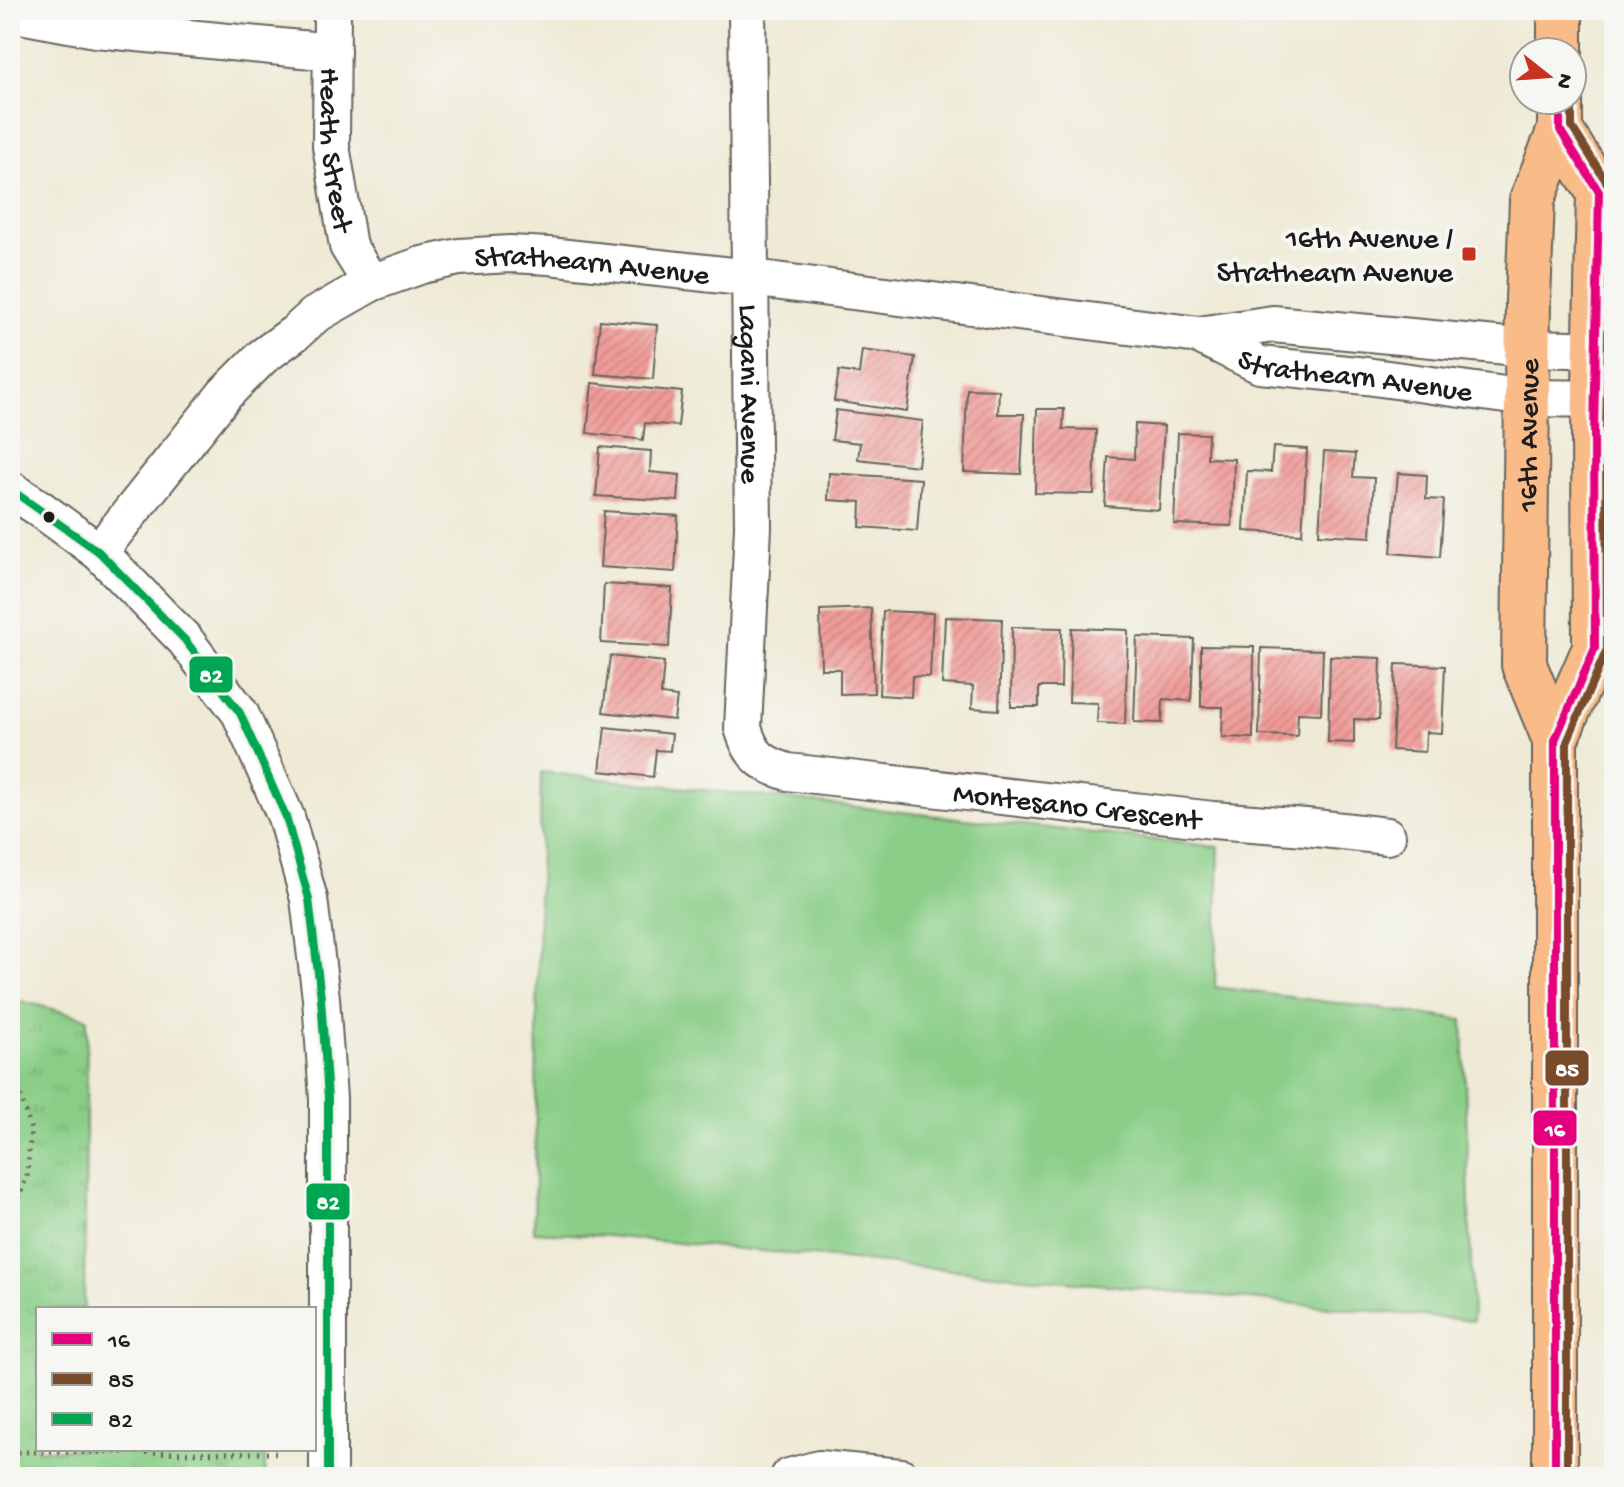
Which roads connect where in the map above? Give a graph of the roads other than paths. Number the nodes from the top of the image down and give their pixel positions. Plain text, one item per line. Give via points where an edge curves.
1 (332, 10) edge
2 (747, 10) edge
3 (1560, 10) edge
4 (10, 13) edge
5 (1560, 36) edge
6 (332, 52) junction
7 (1560, 116) edge
8 (1561, 116) edge
9 (751, 278) junction
10 (371, 283) junction
11 (1199, 335) junction
12 (1528, 348) junction
13 (1606, 350) edge
14 (1527, 398) junction
15 (1605, 400) edge
16 (10, 489) edge
17 (99, 552) junction
18 (1555, 740) junction
19 (770, 766) joint
20 (1387, 836) dead end
21 (328, 1477) edge
22 (789, 1477) edge
23 (901, 1477) edge
24 (1555, 1477) edge

1 - 6 street, Heath Street
2 - 9 street, Lagani Avenue
3 - 5 main road
4 - 6 street via 96,29
6 - 10 street, Heath Street via 331,146 339,198 348,246
7 - 12 main road, 16th Avenue via 1532,200
8 - 13 main road, 16th Avenue via 1599,192
9 - 10 street, Strathearn Avenue via 510,254 459,257
9 - 11 street, Strathearn Avenue
9 - 19 street, Lagani Avenue via 753,527 743,728 748,744
10 - 17 street, Strathearn Avenue via 315,315 262,357 225,394
11 - 12 street, Strathearn Avenue via 1273,324
11 - 14 street, Strathearn Avenue via 1260,365
12 - 13 street, Strathearn Avenue
12 - 14 main road, 16th Avenue
13 - 15 main road, 16th Avenue
14 - 15 street, Strathearn Avenue
14 - 18 main road, 16th Avenue via 1524,665
15 - 18 main road, 16th Avenue via 1594,433 1595,648
16 - 17 street
17 - 21 street via 185,640 240,713 286,817 309,899 328,1099
18 - 24 main road, 16th Avenue
19 - 20 street, Montesano Crescent via 1181,817
22 - 23 street via 819,1469

